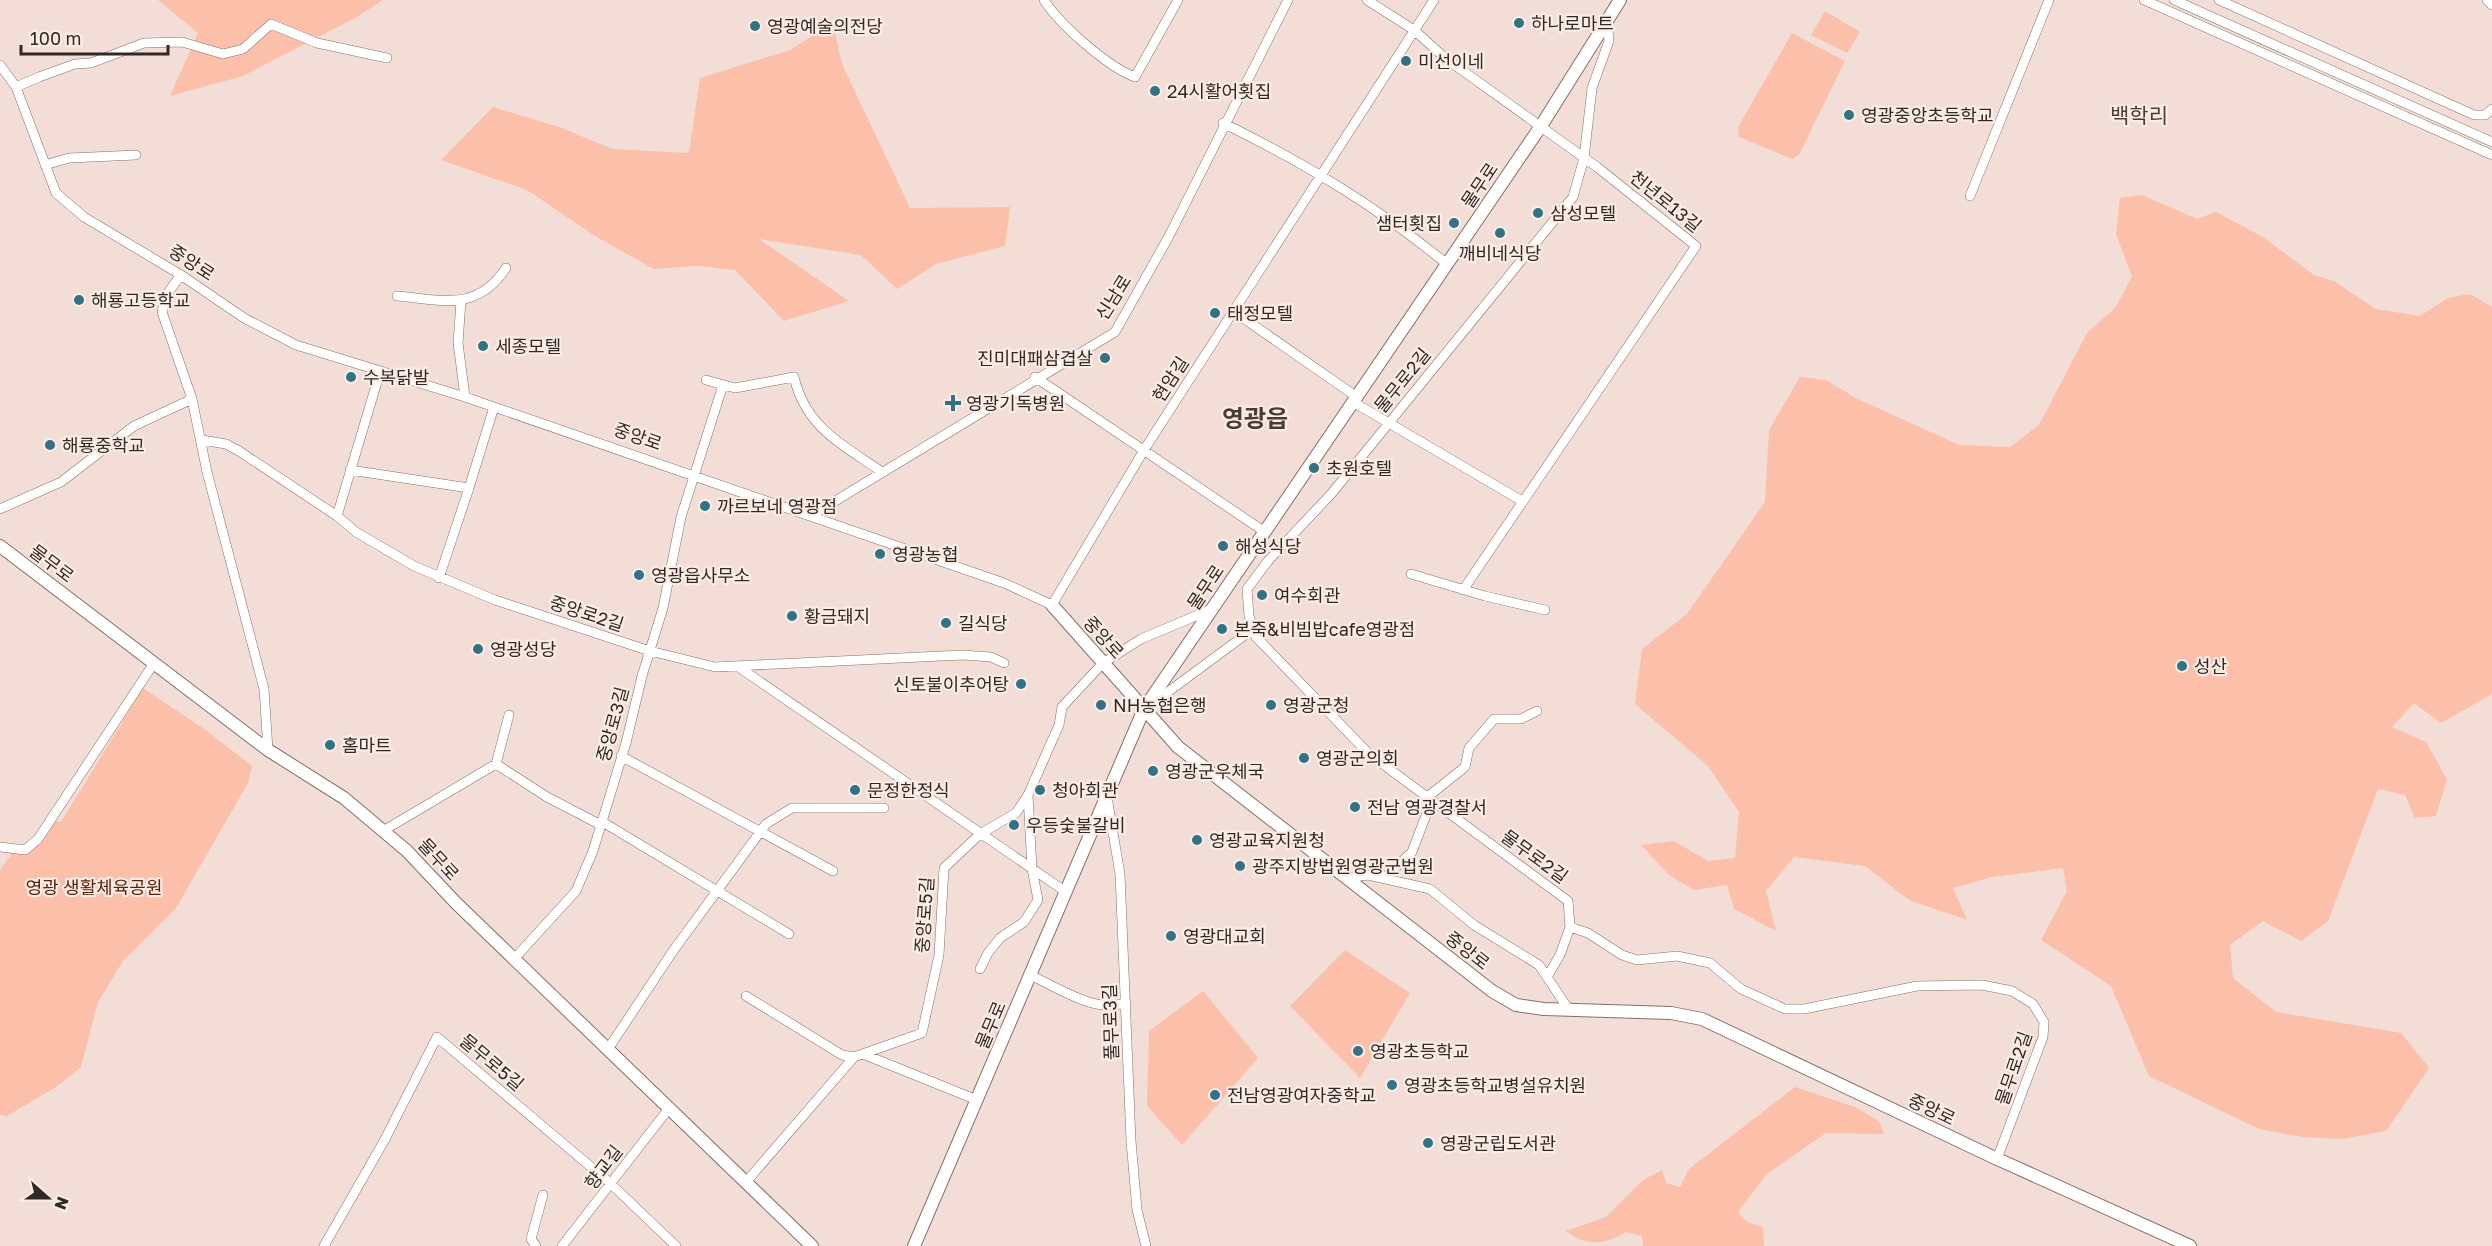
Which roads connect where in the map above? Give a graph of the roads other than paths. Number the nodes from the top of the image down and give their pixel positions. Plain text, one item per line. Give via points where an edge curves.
1 (1044, 0) edge
2 (1178, 0) edge
3 (1288, 0) edge
4 (1434, 0) edge
5 (1620, 0) edge
6 (2049, 0) edge
7 (2144, 0) edge
8 (2174, 0) edge
9 (2219, 0) edge
10 (2487, 0) edge
11 (1369, 1) edge
12 (2244, 4) edge
13 (2492, 5) edge
14 (1607, 18) junction
15 (1414, 30) junction
16 (387, 58) dead end
17 (0, 65) edge
18 (16, 87) junction
19 (2492, 109) edge
20 (1223, 123) junction
21 (1541, 126) junction
22 (2492, 142) edge
23 (136, 155) dead end
24 (2492, 155) edge
25 (1584, 158) junction
26 (45, 165) junction
27 (1322, 174) junction
28 (1970, 196) dead end
29 (1447, 264) junction
30 (506, 268) dead end
31 (181, 275) junction
32 (397, 296) dead end
33 (461, 301) junction
34 (1233, 311) junction
35 (380, 372) junction
36 (1035, 378) junction
37 (706, 380) dead end
38 (723, 385) junction
39 (465, 397) junction
40 (192, 399) junction
41 (1355, 399) junction
42 (494, 407) junction
43 (1389, 423) junction
44 (202, 440) junction
45 (1144, 450) junction
46 (350, 470) junction
47 (882, 472) junction
48 (695, 474) junction
49 (469, 488) junction
50 (1522, 501) junction
51 (0, 509) edge
52 (812, 515) junction
53 (337, 516) junction
54 (1265, 532) junction
55 (0, 546) edge
56 (1411, 574) dead end
57 (439, 578) junction
58 (1463, 590) junction
59 (1052, 605) junction
60 (1212, 609) junction
61 (1545, 609) dead end
62 (1253, 629) junction
63 (650, 651) junction
64 (154, 663) junction
65 (1004, 663) dead end
66 (1103, 663) junction
67 (737, 666) junction
68 (1144, 709) junction
69 (1537, 711) dead end
70 (509, 715) dead end
71 (268, 750) junction
72 (621, 756) junction
73 (496, 764) junction
74 (1028, 795) junction
75 (1107, 797) junction
76 (1428, 800) junction
77 (884, 808) dead end
78 (600, 823) junction
79 (383, 831) junction
80 (762, 831) junction
81 (980, 834) junction
82 (0, 847) edge
83 (1032, 869) junction
84 (833, 871) dead end
85 (1346, 878) junction
86 (1384, 878) junction
87 (717, 891) junction
88 (1066, 892) junction
89 (1570, 927) junction
90 (789, 934) dead end
91 (514, 959) junction
92 (980, 969) dead end
93 (1030, 975) junction
94 (1547, 977) junction
95 (746, 996) dead end
96 (1126, 1002) junction
97 (1569, 1010) junction
98 (608, 1049) junction
99 (858, 1056) junction
100 (977, 1100) junction
101 (670, 1107) junction
102 (1997, 1159) junction
103 (746, 1182) junction
104 (610, 1183) junction
105 (543, 1195) dead end
106 (324, 1246) edge
107 (536, 1246) edge
108 (562, 1246) edge
109 (676, 1246) edge
110 (812, 1246) edge
111 (915, 1246) edge
112 (1146, 1246) edge
113 (2190, 1246) edge

1 - 2 street via 1068,27 1121,72 1135,77
3 - 20 street, 신남로
4 - 15 street, 현암길
5 - 14 main road, 물무로
6 - 28 street
7 - 24 street
8 - 22 street
9 - 12 street
10 - 13 street
11 - 15 street, 천년로13길
12 - 19 street via 2474,115 2485,115
14 - 21 main road, 물무로
14 - 25 street, 물무로2길 via 1609,41 1592,88
15 - 21 street, 천년로13길 via 1445,58
15 - 27 street, 현암길
16 - 18 street via 317,43 272,24 243,49 223,54 182,42 144,43
17 - 18 street, 중앙로
18 - 26 street, 중앙로
20 - 27 street
20 - 36 street, 신남로 via 1168,238 1114,332
21 - 25 street, 천년로13길
21 - 29 main road, 물무로
23 - 26 street via 69,158
25 - 43 street, 물무로2길 via 1573,197
25 - 50 street, 천년로13길 via 1696,246
26 - 31 street, 중앙로 via 56,193 84,217
27 - 29 street via 1372,206
27 - 34 street, 현암길
29 - 41 main road, 물무로
30 - 33 street via 494,286
31 - 35 street, 중앙로 via 244,318 296,345
31 - 40 street via 167,294 162,312
32 - 33 street
33 - 39 street via 458,343
34 - 41 street
34 - 45 street, 현암길
35 - 39 street, 중앙로
35 - 46 street
36 - 45 street
36 - 47 street, 신남로
37 - 38 street
38 - 47 street via 735,388 794,377 806,411 821,429
38 - 48 street, 중앙로3길
39 - 42 street, 중앙로
40 - 44 street
40 - 51 street via 134,426 61,482
41 - 43 street
41 - 54 main road, 물무로
42 - 48 street, 중앙로
42 - 49 street
43 - 50 street
43 - 62 street, 물무로2길 via 1246,589
44 - 53 street, 중앙로2길 via 226,444
44 - 71 street via 264,689
45 - 54 street
45 - 59 street, 현암길
46 - 49 street
46 - 53 street
47 - 52 street, 신남로
48 - 52 street, 중앙로
48 - 63 street, 중앙로3길
49 - 57 street
50 - 58 street, 천년로13길
52 - 59 street, 중앙로 via 1004,583
53 - 57 street, 중앙로2길 via 375,544
54 - 60 main road, 물무로
55 - 64 main road, 물무로
56 - 58 street
57 - 63 street, 중앙로2길
58 - 61 street
59 - 66 main road, 중앙로
60 - 66 street, 중앙로5길 via 1141,639
60 - 68 main road, 물무로
62 - 68 street
62 - 76 street, 물무로2길 via 1272,656 1369,754
63 - 67 street, 중앙로2길 via 715,667
63 - 72 street, 중앙로3길
64 - 71 main road, 물무로
64 - 82 street via 38,839 25,850
65 - 67 street, 중앙로2길 via 991,657 962,655
66 - 68 main road, 중앙로
66 - 74 street, 중앙로5길 via 1062,707 1059,725
67 - 81 street
68 - 75 main road, 물무로
68 - 85 main road, 중앙로 via 1178,747
69 - 76 street via 1521,719 1494,719 1470,747 1465,767
70 - 73 street
71 - 79 main road, 물무로 via 344,798
72 - 78 street, 중앙로3길
72 - 80 street
73 - 78 street via 547,797
73 - 79 street
74 - 81 street, 중앙로5길 via 1016,813
74 - 83 street
75 - 88 main road, 물무로
75 - 96 street, 풀무로3길 via 1120,874
76 - 86 street via 1412,852
76 - 89 street, 물무로2길 via 1568,901
77 - 80 street via 792,808 766,824
78 - 87 street
78 - 91 street, 중앙로3길 via 576,891
79 - 91 main road, 물무로
80 - 84 street
80 - 87 street
81 - 83 street
81 - 99 street, 중앙로5길 via 944,868 939,955 922,1033
83 - 88 street
83 - 92 street via 1038,900 1024,921 1000,938
85 - 86 street via 1368,874
85 - 97 main road, 중앙로 via 1492,991 1516,1005
86 - 94 street via 1430,890 1474,926 1539,965
87 - 90 street
87 - 98 street
88 - 93 main road, 물무로
89 - 94 street via 1560,956
89 - 102 street, 물무로2길 via 1637,960 1677,956 1710,963 1741,989 1785,1009 1804,1009 1917,986 1982,985 2012,991 2033,1004 2044,1022 2043,1037
91 - 98 main road, 물무로
93 - 96 street via 1090,1003 1116,1007
93 - 100 main road, 물무로
94 - 97 street
95 - 99 street via 842,1055
96 - 112 street, 풀무로3길 via 1133,1164 1137,1210
97 - 102 main road, 중앙로 via 1671,1013 1702,1019
98 - 101 main road, 물무로
99 - 100 street
99 - 103 street
100 - 111 main road, 물무로
101 - 103 main road, 물무로
101 - 104 street, 향교길
102 - 113 main road, 중앙로
103 - 110 main road, 물무로
104 - 106 street, 물무로5길 via 437,1037 384,1142
104 - 108 street, 향교길
104 - 109 street, 물무로5길
105 - 107 street via 531,1239

